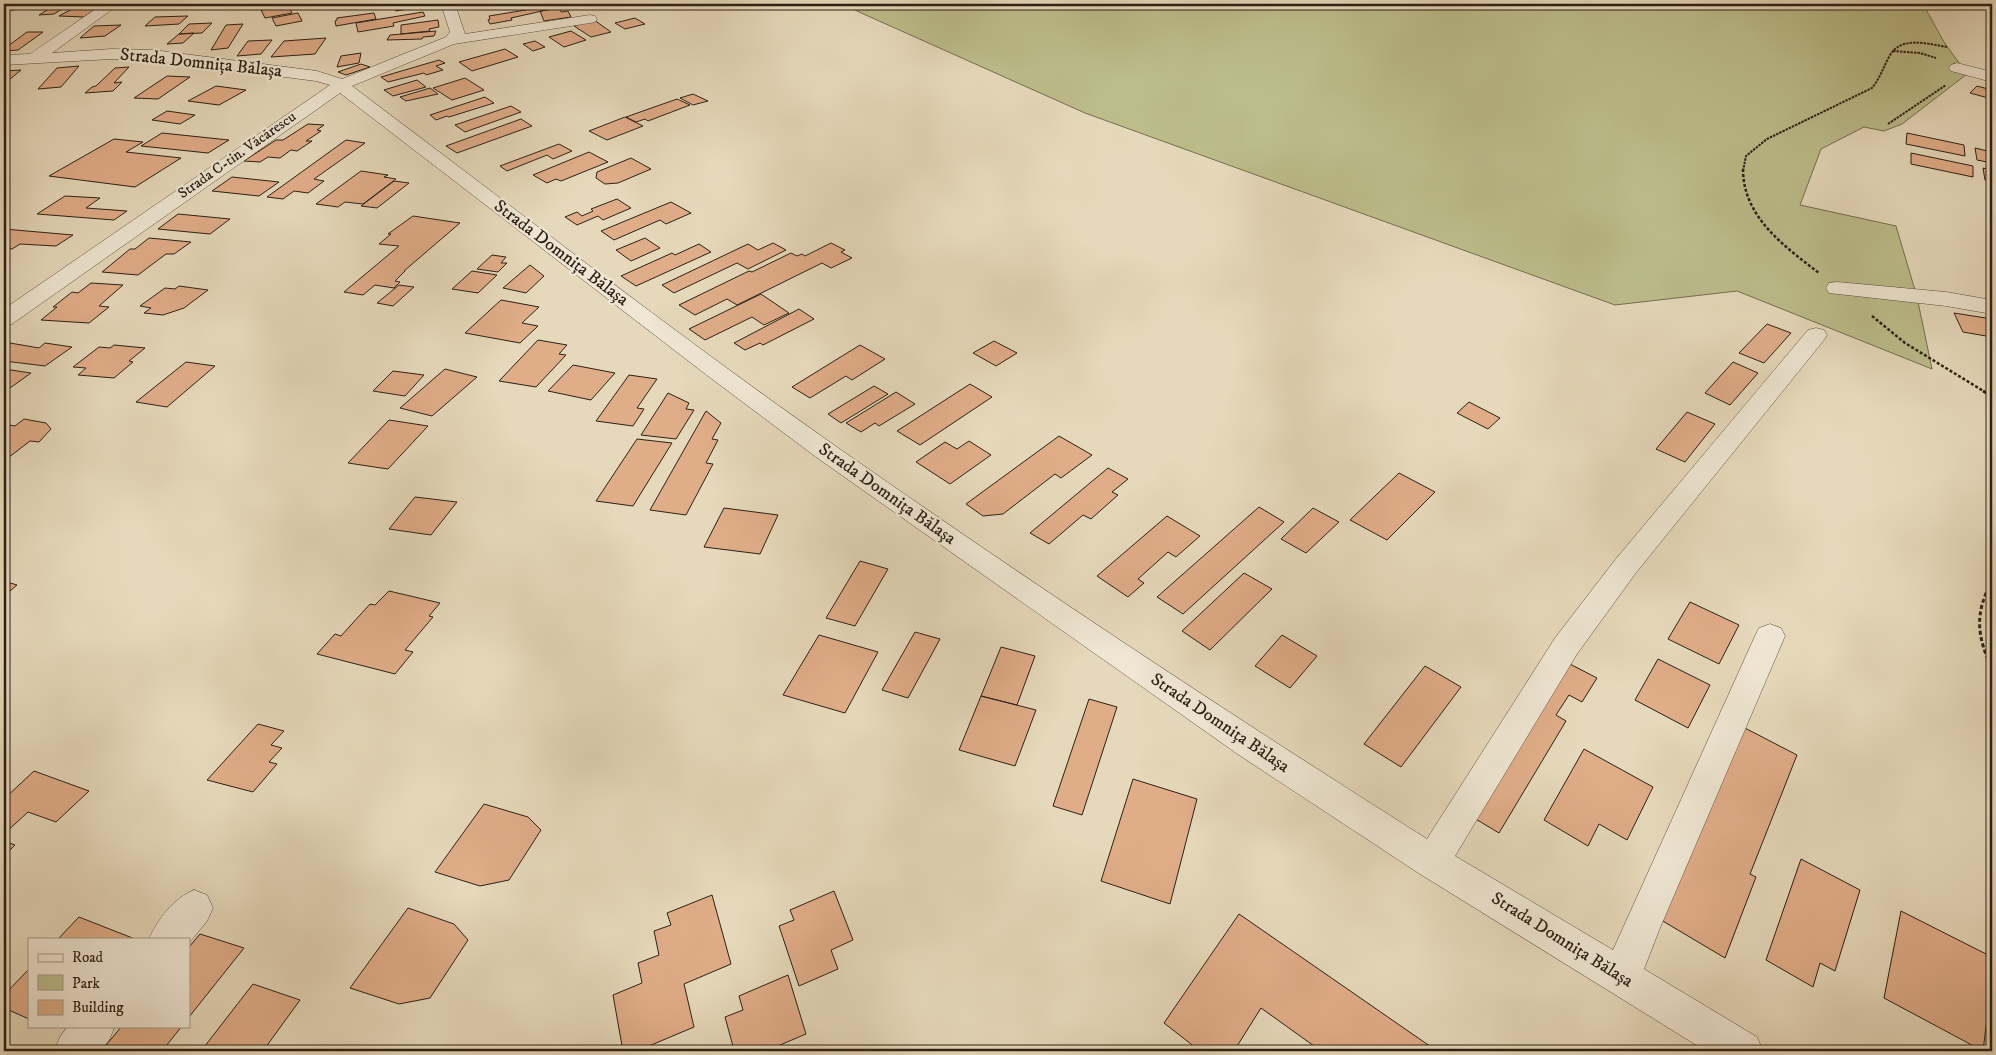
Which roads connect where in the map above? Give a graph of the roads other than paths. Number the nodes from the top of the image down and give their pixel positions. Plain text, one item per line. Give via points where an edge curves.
1 (448, 4) edge
2 (452, 4) edge
3 (112, 5) edge
4 (590, 18) dead end
5 (451, 40) junction
6 (34, 58) junction
7 (4, 60) edge
8 (1957, 68) road end
9 (1992, 77) edge
10 (341, 85) junction
11 (1837, 288) road end
12 (1992, 307) edge
13 (4, 319) edge
14 (1816, 335) dead end
15 (1770, 636) dead end
16 (1433, 862) junction
17 (194, 908) dead end
18 (169, 938) edge
19 (1622, 976) junction
20 (93, 1028) edge
21 (74, 1051) edge
22 (1743, 1051) edge

1 - 2 street
1 - 5 street via 458,33
3 - 6 street
4 - 5 street, Strada C-tin. Văcărescu
5 - 10 street, Strada C-tin. Văcărescu
6 - 7 street, Strada Domnița Bălașa
6 - 10 street, Strada Domnița Bălașa via 153,54 317,76
8 - 9 street
10 - 13 street, Strada C-tin. Văcărescu
10 - 16 street, Strada Domnița Bălașa via 716,372 825,450 1251,745
11 - 12 street
14 - 16 street via 1625,567 1566,646
15 - 19 street
16 - 19 street, Strada Domnița Bălașa
17 - 18 street
19 - 22 street, Strada Domnița Bălașa
20 - 21 street

